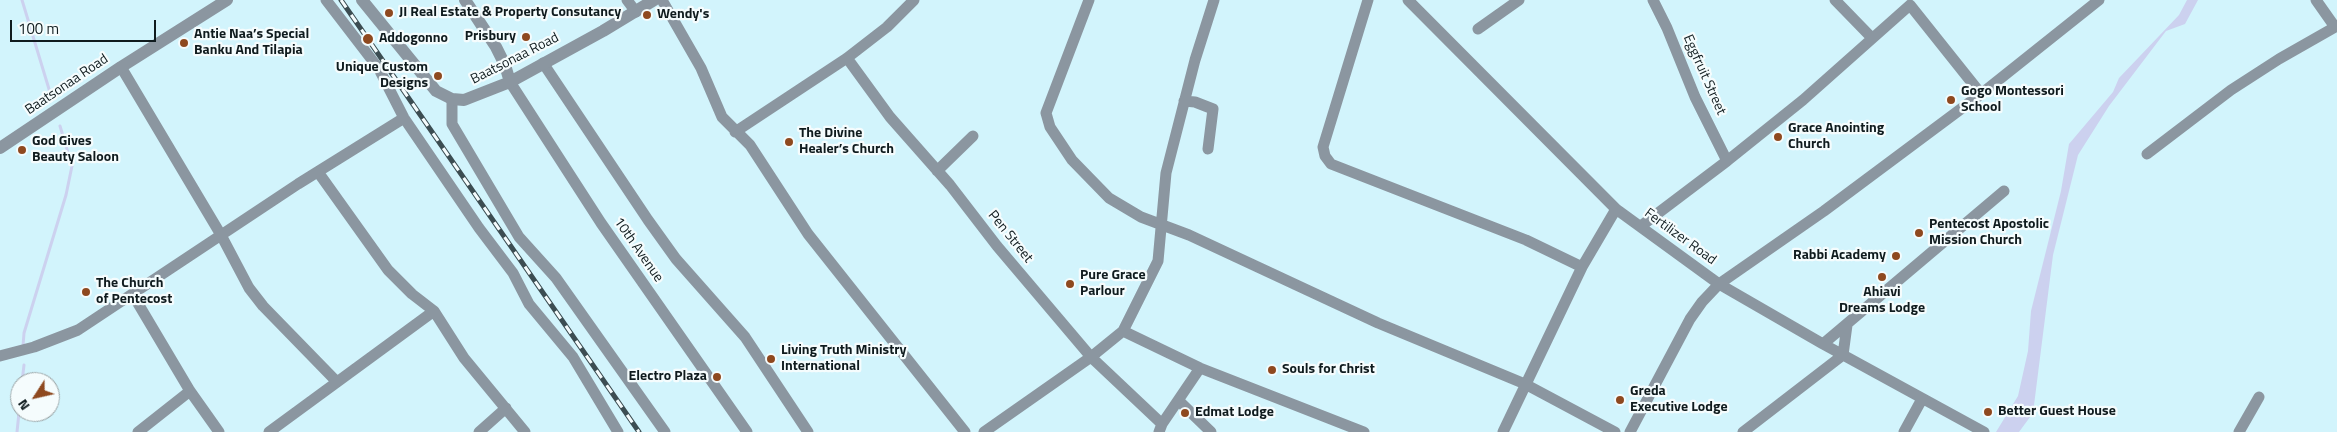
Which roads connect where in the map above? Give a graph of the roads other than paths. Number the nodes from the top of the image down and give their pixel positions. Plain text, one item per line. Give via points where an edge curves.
1 (227, 0) edge
2 (326, 0) edge
3 (362, 0) edge
4 (465, 0) edge
5 (627, 0) edge
6 (654, 0) edge
7 (662, 0) edge
8 (914, 0) edge
9 (1090, 0) edge
10 (1214, 0) edge
11 (1368, 0) edge
12 (1408, 0) edge
13 (1519, 0) edge
14 (1653, 0) edge
15 (1835, 0) edge
16 (2098, 0) edge
17 (2316, 0) edge
18 (1913, 2) edge
19 (636, 12) junction
20 (2336, 27) edge
21 (1478, 29) dead end
22 (1872, 38) junction
23 (847, 58) junction
24 (543, 64) junction
25 (121, 67) junction
26 (510, 82) junction
27 (1981, 94) junction
28 (452, 99) junction
29 (1184, 101) junction
30 (404, 118) junction
31 (735, 132) junction
32 (973, 136) dead end
33 (0, 148) edge
34 (1208, 149) dead end
35 (2147, 154) dead end
36 (1728, 161) junction
37 (936, 171) junction
38 (318, 172) junction
39 (2004, 191) dead end
40 (1616, 209) junction
41 (1161, 224) junction
42 (1641, 226) junction
43 (221, 235) junction
44 (1582, 267) junction
45 (1719, 284) junction
46 (134, 295) junction
47 (434, 311) junction
48 (1847, 325) junction
49 (1123, 331) junction
50 (1823, 344) junction
51 (1843, 355) junction
52 (0, 356) edge
53 (1091, 357) junction
54 (1200, 368) junction
55 (337, 382) junction
56 (1525, 384) junction
57 (190, 391) junction
58 (1922, 398) junction
59 (2259, 398) dead end
60 (1179, 401) junction
61 (506, 408) junction
62 (1161, 428) edge
63 (138, 432) edge
64 (219, 432) edge
65 (269, 432) edge
66 (479, 432) edge
67 (525, 432) edge
68 (618, 432) edge
69 (666, 432) edge
70 (747, 432) edge
71 (808, 432) edge
72 (965, 432) edge
73 (984, 432) edge
74 (1211, 432) edge
75 (1364, 432) edge
76 (1503, 432) edge
77 (1614, 432) edge
78 (1630, 432) edge
79 (1743, 432) edge
80 (1904, 432) edge
81 (1984, 432) edge
82 (2239, 432) edge

1 - 25 street, Baatsonaa Road
2 - 30 street via 378,69
3 - 28 street via 436,91
4 - 26 street via 496,46
5 - 19 street
6 - 19 street, Baatsonaa Road
7 - 31 street via 701,68 722,117
8 - 23 street via 887,27
9 - 41 street via 1046,113 1050,127 1072,160 1109,198 1141,217
10 - 29 street
11 - 44 street via 1323,147 1331,164 1526,240
12 - 40 street, Fertilizer Road
13 - 21 street
14 - 36 street, Eggfruit Street via 1695,97
15 - 22 street
16 - 27 street
17 - 20 street
18 - 22 street
18 - 27 street
19 - 24 street, Baatsonaa Road
20 - 35 street via 2231,90
22 - 36 street
23 - 31 street
23 - 37 street, Pen Street via 890,117
24 - 26 street, Baatsonaa Road
24 - 71 street via 676,259 745,337
25 - 33 street, Baatsonaa Road
25 - 43 street
26 - 28 street, Baatsonaa Road via 464,100
26 - 70 street, 10th Avenue via 601,223
27 - 45 street via 1824,211
28 - 69 street via 452,124 519,237 556,278
29 - 34 street via 1213,109
29 - 41 street via 1166,174
30 - 38 street
30 - 68 street via 513,273 528,304 573,357
31 - 72 street via 750,145 808,234
32 - 37 street
36 - 42 street
37 - 53 street, Pen Street
38 - 43 street
38 - 47 street via 388,270
39 - 48 street via 1879,294
40 - 42 street, Fertilizer Road
40 - 44 street
41 - 49 street via 1158,261
41 - 56 street via 1378,323
42 - 45 street, Fertilizer Road
43 - 46 street
43 - 55 street via 249,288 263,306
44 - 56 street
45 - 50 street, Fertilizer Road
45 - 78 street via 1690,320
46 - 52 street via 78,330
46 - 57 street
47 - 55 street
47 - 61 street via 464,358
48 - 50 street
48 - 51 street
49 - 53 street
49 - 54 street
50 - 51 street, Fertilizer Road
51 - 58 street, Fertilizer Road
51 - 79 street
53 - 62 street, Pen Street
53 - 73 street
54 - 60 street
54 - 75 street
55 - 65 street
56 - 76 street
56 - 77 street
57 - 63 street
57 - 64 street
58 - 80 street
58 - 81 street, Fertilizer Road
59 - 82 street
60 - 62 street
60 - 74 street
61 - 66 street
61 - 67 street

